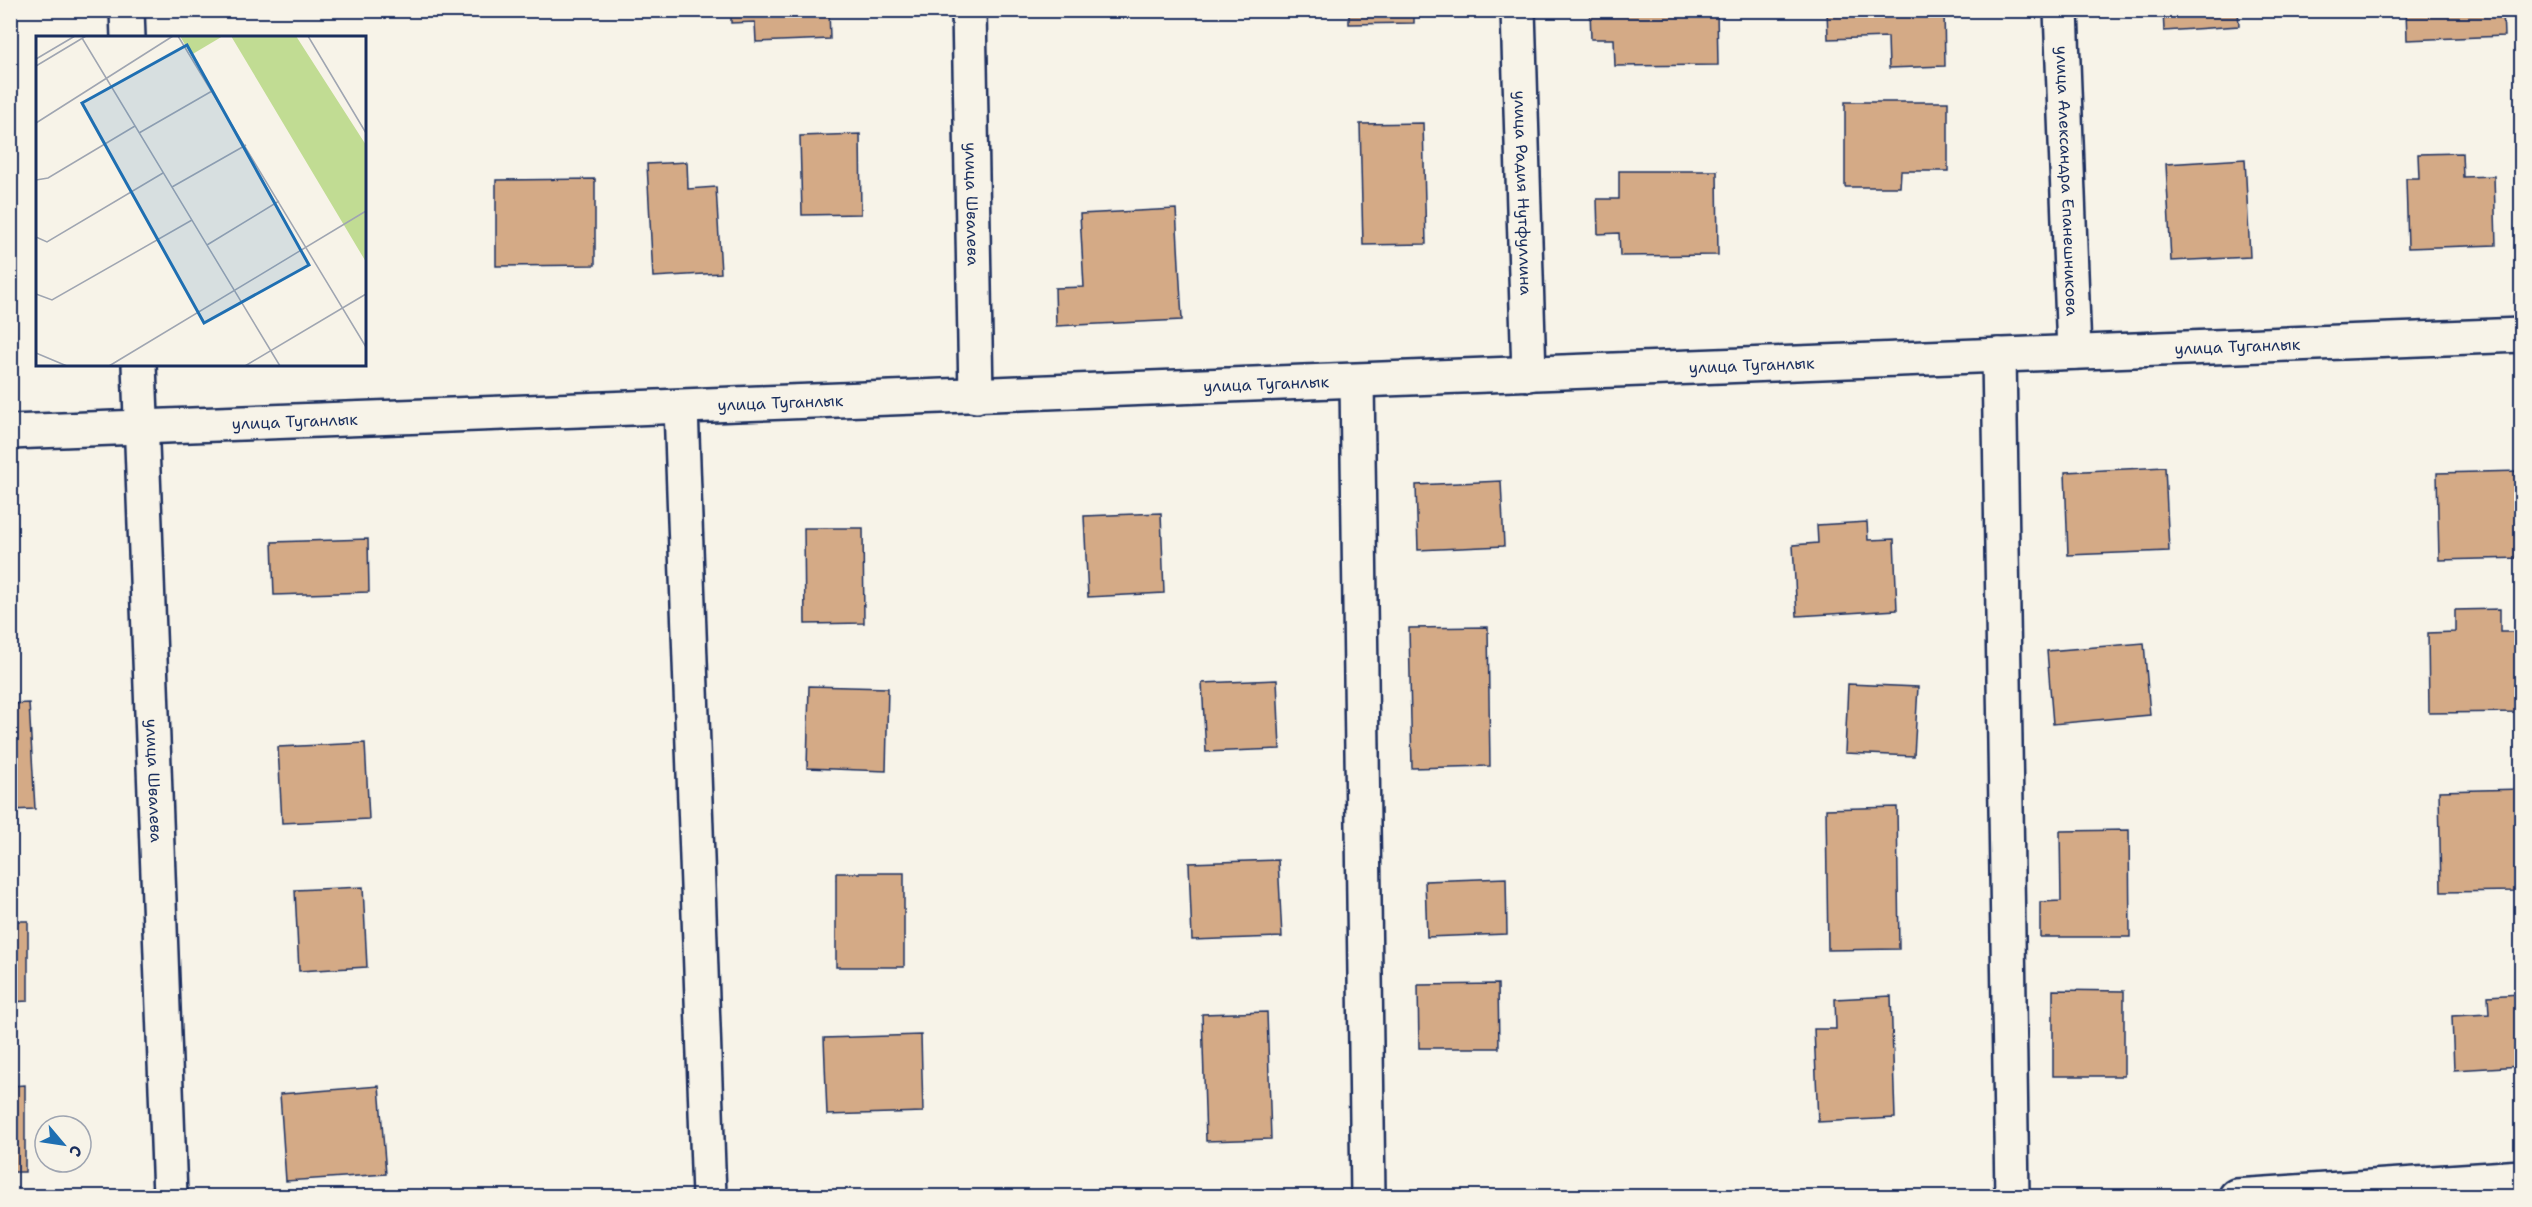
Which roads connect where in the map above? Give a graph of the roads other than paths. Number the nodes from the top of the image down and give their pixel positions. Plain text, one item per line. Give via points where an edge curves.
1 (127, 10) edge
2 (969, 10) edge
3 (1518, 10) edge
4 (2061, 10) edge
5 (128, 36) edge
6 (2522, 335) edge
7 (2074, 352) junction
8 (1999, 355) junction
9 (139, 366) edge
10 (1529, 374) junction
11 (1357, 381) junction
12 (976, 396) junction
13 (681, 407) junction
14 (141, 426) junction
15 (10, 432) edge
16 (2522, 1178) edge
17 (170, 1197) edge
18 (709, 1197) edge
19 (1368, 1197) edge
20 (2012, 1197) edge
21 (2236, 1197) edge

1 - 5 street
2 - 12 street, улица Швалева
3 - 10 street, улица Радия Нутфуллина
4 - 7 street, улица Александра Епанешникова
6 - 7 street, улица Туганлык
7 - 8 street, улица Туганлык
8 - 10 street, улица Туганлык
8 - 20 street
9 - 14 street, улица Швалева
10 - 11 street, улица Туганлык
11 - 12 street, улица Туганлык
11 - 19 street
12 - 13 street, улица Туганлык
13 - 14 street, улица Туганлык
13 - 18 street
14 - 15 street, улица Туганлык
14 - 17 street, улица Швалева
16 - 21 street

